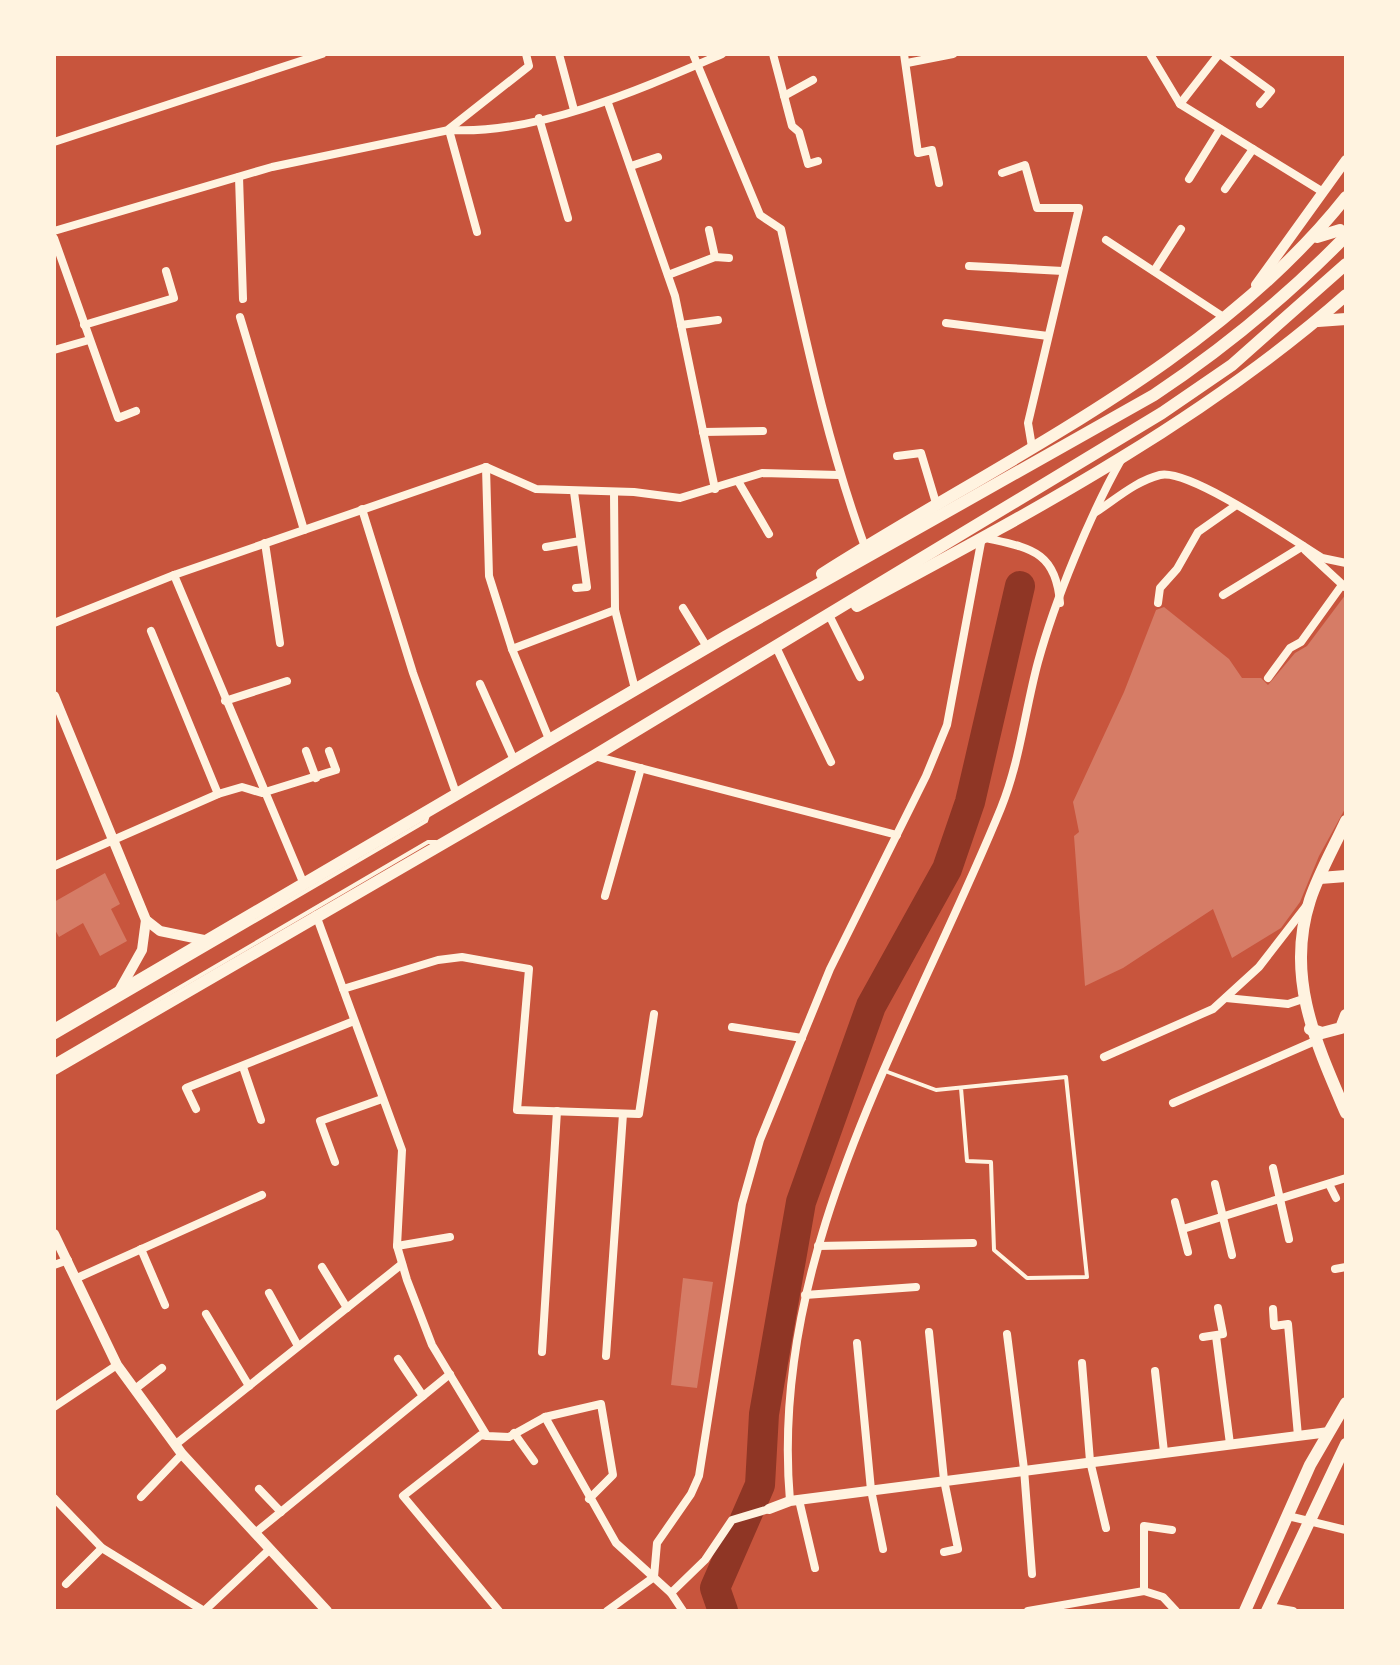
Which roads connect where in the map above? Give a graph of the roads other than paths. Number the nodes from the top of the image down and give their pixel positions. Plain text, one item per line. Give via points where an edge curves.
1 (322, 54) edge
2 (526, 54) edge
3 (559, 54) edge
4 (693, 54) edge
5 (722, 54) edge
6 (773, 54) edge
7 (953, 54) edge
8 (1150, 54) edge
9 (1161, 54) edge
10 (1219, 54) edge
11 (300, 57) edge
12 (906, 58) edge
13 (1155, 63) junction
14 (696, 65) junction
15 (813, 80) dead end
16 (784, 96) junction
17 (608, 103) junction
18 (1180, 104) junction
19 (1260, 104) dead end
20 (574, 110) junction
21 (539, 118) junction
22 (1220, 129) junction
23 (449, 130) junction
24 (54, 142) edge
25 (1253, 149) junction
26 (658, 157) dead end
27 (1346, 160) edge
28 (818, 161) dead end
29 (631, 166) junction
30 (1002, 173) dead end
31 (239, 177) junction
32 (1189, 179) dead end
33 (939, 183) dead end
34 (1225, 189) dead end
35 (1323, 192) junction
36 (1346, 197) edge
37 (568, 218) dead end
38 (1181, 229) dead end
39 (709, 230) dead end
40 (54, 231) edge
41 (477, 232) dead end
42 (1344, 237) edge
43 (54, 238) edge
44 (1314, 239) junction
45 (1106, 240) dead end
46 (715, 257) junction
47 (729, 258) dead end
48 (1346, 264) edge
49 (969, 266) dead end
50 (166, 271) dead end
51 (1063, 271) junction
52 (1154, 271) junction
53 (668, 275) junction
54 (1346, 295) edge
55 (243, 299) dead end
56 (1230, 314) junction
57 (240, 317) dead end
58 (1346, 319) edge
59 (718, 320) dead end
60 (1318, 321) junction
61 (946, 323) dead end
62 (84, 325) junction
63 (681, 325) junction
64 (1048, 336) junction
65 (89, 340) junction
66 (54, 350) edge
67 (136, 411) dead end
68 (763, 431) dead end
69 (703, 432) junction
70 (1032, 447) junction
71 (1125, 453) junction
72 (897, 456) dead end
73 (486, 467) junction
74 (839, 475) junction
75 (738, 481) junction
76 (715, 489) junction
77 (574, 492) junction
78 (614, 492) junction
79 (936, 503) junction
80 (1235, 506) junction
81 (362, 509) junction
82 (1095, 513) junction
83 (304, 530) junction
84 (769, 534) dead end
85 (982, 537) junction
86 (580, 541) junction
87 (265, 543) junction
88 (1303, 546) junction
89 (546, 547) dead end
90 (865, 547) junction
91 (1346, 563) edge
92 (174, 575) junction
93 (1344, 586) edge
94 (576, 588) dead end
95 (1223, 595) dead end
96 (1060, 603) junction
97 (1158, 603) dead end
98 (683, 608) dead end
99 (615, 610) junction
100 (831, 619) junction
101 (54, 623) edge
102 (151, 631) dead end
103 (725, 637) junction
104 (280, 643) dead end
105 (707, 647) junction
106 (512, 649) junction
107 (777, 649) junction
108 (745, 666) junction
109 (860, 677) dead end
110 (1268, 678) dead end
111 (287, 681) dead end
112 (480, 684) dead end
113 (635, 689) junction
114 (54, 696) edge
115 (225, 701) junction
116 (549, 739) junction
117 (306, 751) dead end
118 (329, 751) dead end
119 (594, 756) junction
120 (514, 760) junction
121 (831, 762) dead end
122 (641, 768) junction
123 (316, 778) junction
124 (262, 793) junction
125 (456, 793) junction
126 (218, 794) junction
127 (429, 809) junction
128 (1346, 821) edge
129 (897, 835) junction
130 (113, 839) junction
131 (442, 842) junction
132 (54, 866) edge
133 (1346, 876) edge
134 (1320, 878) junction
135 (303, 882) junction
136 (605, 896) dead end
137 (1310, 901) junction
138 (316, 915) junction
139 (146, 920) junction
140 (204, 940) junction
141 (343, 989) junction
142 (119, 991) junction
143 (1226, 998) junction
144 (1303, 999) junction
145 (654, 1014) dead end
146 (1346, 1015) edge
147 (354, 1021) junction
148 (732, 1027) dead end
149 (54, 1030) edge
150 (1312, 1035) junction
151 (54, 1038) edge
152 (802, 1038) junction
153 (1104, 1057) dead end
154 (54, 1061) edge
155 (243, 1067) junction
156 (54, 1069) edge
157 (883, 1070) junction
158 (961, 1088) junction
159 (382, 1099) junction
160 (1173, 1103) dead end
161 (196, 1109) dead end
162 (557, 1111) junction
163 (1346, 1113) edge
164 (623, 1114) junction
165 (261, 1120) dead end
166 (335, 1162) dead end
167 (1273, 1168) dead end
168 (1346, 1178) edge
169 (1215, 1184) dead end
170 (1329, 1184) junction
171 (262, 1195) dead end
172 (1336, 1198) dead end
173 (1278, 1200) junction
174 (1175, 1202) dead end
175 (1223, 1217) junction
176 (1183, 1229) junction
177 (54, 1234) edge
178 (450, 1237) dead end
179 (1289, 1239) dead end
180 (973, 1243) dead end
181 (397, 1246) junction
182 (818, 1246) junction
183 (141, 1249) junction
184 (1188, 1252) dead end
185 (1232, 1255) dead end
186 (68, 1260) junction
187 (402, 1264) junction
188 (54, 1265) edge
189 (322, 1267) dead end
190 (1346, 1267) edge
191 (1335, 1269) dead end
192 (77, 1278) junction
193 (916, 1287) dead end
194 (269, 1293) dead end
195 (805, 1295) junction
196 (165, 1305) dead end
197 (347, 1308) junction
198 (1218, 1308) dead end
199 (1273, 1309) dead end
200 (206, 1314) dead end
201 (929, 1332) dead end
202 (1007, 1334) dead end
203 (1216, 1336) junction
204 (1203, 1337) dead end
205 (857, 1343) dead end
206 (298, 1346) junction
207 (542, 1352) dead end
208 (606, 1356) dead end
209 (398, 1359) dead end
210 (1082, 1363) dead end
211 (117, 1365) junction
212 (162, 1368) dead end
213 (1155, 1371) dead end
214 (450, 1374) junction
215 (249, 1386) junction
216 (135, 1389) junction
217 (423, 1396) junction
218 (1346, 1403) edge
219 (54, 1407) edge
220 (545, 1417) junction
221 (1329, 1432) junction
222 (514, 1433) junction
223 (487, 1436) junction
224 (1298, 1436) junction
225 (176, 1444) junction
226 (1230, 1444) junction
227 (1346, 1444) edge
228 (1164, 1452) junction
229 (182, 1454) junction
230 (534, 1461) dead end
231 (1090, 1461) junction
232 (1024, 1469) junction
233 (944, 1480) junction
234 (259, 1489) dead end
235 (871, 1490) junction
236 (141, 1497) dead end
237 (54, 1498) edge
238 (589, 1499) junction
239 (795, 1501) junction
240 (769, 1509) joint
241 (281, 1512) junction
242 (1288, 1516) junction
243 (1309, 1523) junction
244 (1106, 1528) dead end
245 (1172, 1530) dead end
246 (1346, 1530) edge
247 (255, 1533) junction
248 (102, 1548) junction
249 (883, 1549) dead end
250 (269, 1550) junction
251 (944, 1552) dead end
252 (815, 1568) dead end
253 (1032, 1574) dead end
254 (654, 1577) junction
255 (66, 1584) dead end
256 (1144, 1591) junction
257 (671, 1593) junction
258 (1269, 1610) edge
259 (204, 1611) edge
260 (327, 1611) edge
261 (499, 1611) edge
262 (607, 1611) edge
263 (683, 1611) edge
264 (1028, 1611) edge
265 (1176, 1611) edge
266 (1245, 1611) edge
267 (1293, 1611) edge

1 - 11 street
2 - 23 street via 529,66
3 - 20 street
4 - 14 street
5 - 14 street
6 - 16 street
7 - 12 street
8 - 13 street
9 - 13 street
10 - 18 street
10 - 19 street via 1271,91
11 - 24 street
12 - 33 street via 918,153 932,150
13 - 18 street
14 - 17 street
14 - 74 street via 760,215 781,229
15 - 16 street
16 - 28 street via 808,164
17 - 20 street
17 - 29 street
18 - 22 street
20 - 21 street
21 - 23 street via 478,132
21 - 37 street
22 - 25 street
22 - 32 street
23 - 31 street
23 - 41 street
25 - 34 street
25 - 35 street
26 - 29 street
27 - 35 street
29 - 53 street
30 - 51 street via 1025,165 1037,208 1079,208
31 - 40 street
31 - 55 street
35 - 56 street
36 - 44 main road
38 - 52 street
39 - 46 street
42 - 44 main road via 1340,230
42 - 103 main road via 1221,351 1154,395
43 - 62 street
44 - 56 main road
45 - 52 street
46 - 47 street
46 - 53 street
48 - 108 main road via 1232,365 1162,413
49 - 51 street
50 - 62 street via 174,298
51 - 64 street
52 - 56 street
53 - 63 street
54 - 60 main road
56 - 70 main road via 1178,354
57 - 83 street
58 - 60 main road
59 - 63 street
60 - 71 main road via 1203,405
61 - 64 street
62 - 65 street
63 - 69 street
64 - 70 street via 1028,423
65 - 66 street
65 - 67 street via 118,418
68 - 69 street
69 - 76 street
70 - 79 main road
71 - 82 street
71 - 85 main road
72 - 79 street via 921,453
73 - 77 street via 536,489
73 - 81 street
73 - 106 street via 489,576
74 - 75 street via 762,473
74 - 90 street
75 - 76 street
75 - 84 street
76 - 78 street via 680,498
77 - 78 street
77 - 86 street
78 - 99 street
79 - 90 main road
80 - 82 street via 1194,480 1162,474
80 - 88 street
80 - 97 street via 1198,532 1160,588
81 - 83 street
81 - 125 street
82 - 96 street
83 - 87 street
85 - 96 street via 1048,561 1058,581
85 - 100 main road
85 - 129 street via 947,725
86 - 89 street
86 - 94 street via 587,587
87 - 92 street
87 - 104 street
88 - 91 street via 1322,558
88 - 93 street
88 - 95 street
90 - 103 main road
92 - 101 street
92 - 115 street
93 - 110 street
96 - 157 street via 1039,660 1002,806
98 - 105 street
99 - 106 street
99 - 113 street
100 - 107 main road
100 - 109 street
102 - 126 street
103 - 105 main road
105 - 113 main road
106 - 116 street
107 - 108 main road
107 - 121 street
108 - 119 main road
111 - 115 street
112 - 120 street
113 - 116 main road
114 - 130 street
115 - 124 street
116 - 120 main road
117 - 123 street
118 - 123 street via 336,770
119 - 122 street
119 - 131 main road
120 - 125 main road
122 - 129 street
122 - 136 street
123 - 124 street
124 - 126 street via 242,787
124 - 135 street
125 - 127 main road
126 - 130 street
127 - 135 main road
127 - 151 lane via 426,821
128 - 134 main road
129 - 152 street
130 - 132 street
130 - 139 street
131 - 138 main road
131 - 154 lane via 428,842
133 - 134 main road
134 - 137 main road
135 - 140 main road
137 - 143 street via 1259,967
137 - 144 main road via 1301,952
138 - 141 street
138 - 156 main road
139 - 140 street via 160,931
139 - 142 street via 142,950
140 - 142 main road
141 - 147 street
141 - 162 street via 462,957 529,969 517,1110
142 - 149 main road
143 - 144 street via 1288,1004
143 - 153 street via 1213,1009
144 - 150 main road
145 - 164 street via 639,1114
146 - 150 main road via 1341,1028
147 - 155 street
147 - 159 street
148 - 152 street
150 - 160 street
150 - 163 main road
152 - 254 street via 760,1140 742,1204 699,1476 657,1543
155 - 161 street via 186,1088
155 - 165 street
157 - 158 lane via 936,1090
157 - 182 street
158 - 158 lane via 1066,1077 1087,1277 1027,1278 994,1250 991,1162 967,1161
159 - 166 street via 320,1121
159 - 181 street via 402,1150
162 - 164 street
162 - 207 street
164 - 208 street
167 - 173 street
168 - 170 street
169 - 175 street
170 - 172 street
170 - 173 street
171 - 183 street
173 - 175 street
173 - 179 street
174 - 176 street
175 - 176 street
175 - 185 street
176 - 184 street
177 - 186 street
178 - 181 street
180 - 182 street
181 - 187 street
182 - 195 street
183 - 192 street
183 - 196 street
186 - 188 street
186 - 192 street
187 - 197 street
187 - 214 street via 421,1320
189 - 197 street
190 - 191 street
192 - 211 street
193 - 195 street
194 - 206 street
195 - 239 street via 793,1357 786,1451
197 - 206 street
198 - 203 street via 1223,1334
199 - 224 street via 1274,1326 1288,1324
200 - 215 street
201 - 233 street
202 - 232 street
203 - 204 street
203 - 226 street
205 - 235 street
206 - 215 street
209 - 217 street
210 - 231 street
211 - 216 street
211 - 219 street
212 - 216 street
213 - 228 street
214 - 217 street
214 - 223 street
215 - 225 street
216 - 225 street
217 - 241 street
218 - 221 main road
220 - 222 street
220 - 238 street
220 - 238 street via 601,1404 613,1475
221 - 224 street
221 - 242 main road
222 - 223 street
222 - 230 street
223 - 261 street via 462,1448 403,1496
224 - 226 street
225 - 229 street
226 - 228 street
227 - 243 main road
228 - 231 street
229 - 236 street
229 - 247 street
231 - 232 street
231 - 244 street
232 - 233 street
232 - 253 street
233 - 235 street
233 - 251 street via 958,1549
234 - 241 street
235 - 239 street
235 - 249 street
237 - 248 street
238 - 254 street via 616,1543
239 - 240 street
239 - 252 street
240 - 257 street via 732,1520 705,1560
241 - 247 street
242 - 243 street
242 - 266 main road
243 - 246 street
243 - 258 main road
245 - 256 street via 1144,1526
247 - 250 street
248 - 255 street
248 - 259 street
250 - 259 street
250 - 260 street
254 - 257 street
254 - 262 street
256 - 264 street
256 - 265 street via 1163,1597
257 - 263 street
258 - 267 street

